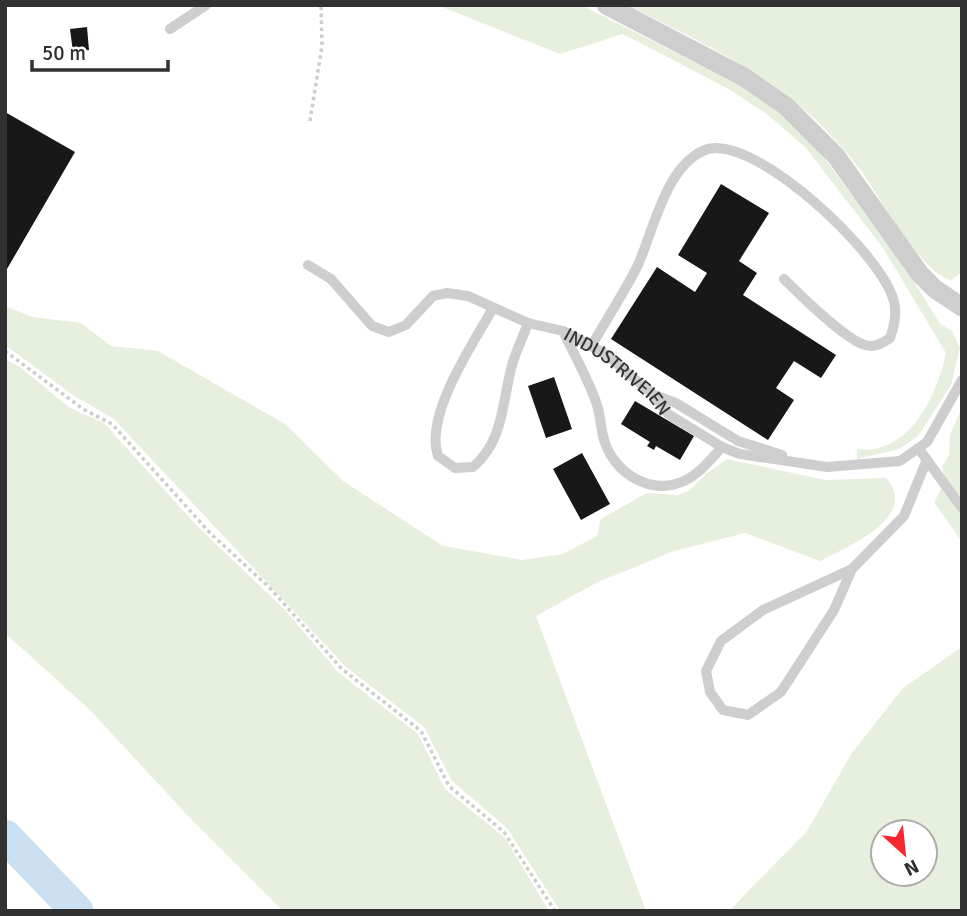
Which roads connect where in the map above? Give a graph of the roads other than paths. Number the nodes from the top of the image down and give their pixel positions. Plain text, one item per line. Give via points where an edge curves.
1 (206, 5) edge
2 (606, 5) edge
3 (170, 29) dead end
4 (308, 265) dead end
5 (784, 279) dead end
6 (962, 307) edge
7 (493, 308) junction
8 (528, 323) junction
9 (563, 331) junction
10 (592, 345) junction
11 (962, 380) edge
12 (654, 395) junction
13 (722, 447) junction
14 (919, 449) junction
15 (795, 462) junction
16 (926, 462) junction
17 (962, 508) edge
18 (852, 569) junction

1 - 3 lane
2 - 6 street via 744,77 786,106 836,156 920,274
4 - 7 lane, INDUSTRIVEIEN via 331,279 372,326 388,332 406,325 433,296 468,296
5 - 10 lane via 863,345 878,346 890,338 895,302 854,238 773,172 735,150 704,150 676,177 638,265
7 - 8 lane, INDUSTRIVEIEN
7 - 8 lane via 437,422 438,456 455,468 473,467 492,446
8 - 9 lane, INDUSTRIVEIEN
9 - 10 lane, INDUSTRIVEIEN
9 - 13 lane via 597,405 609,452 631,478 646,484 676,484 689,479
10 - 12 lane, INDUSTRIVEIEN
11 - 14 lane, INDUSTRIVEIEN
12 - 13 lane, INDUSTRIVEIEN via 668,414
12 - 15 lane via 676,402 738,441
13 - 15 lane, INDUSTRIVEIEN
14 - 15 lane, INDUSTRIVEIEN via 888,464 827,467
14 - 16 lane
16 - 17 lane
16 - 18 lane via 904,516
18 - 18 lane via 763,610 722,641 706,671 710,692 723,710 748,715 781,692 834,610

